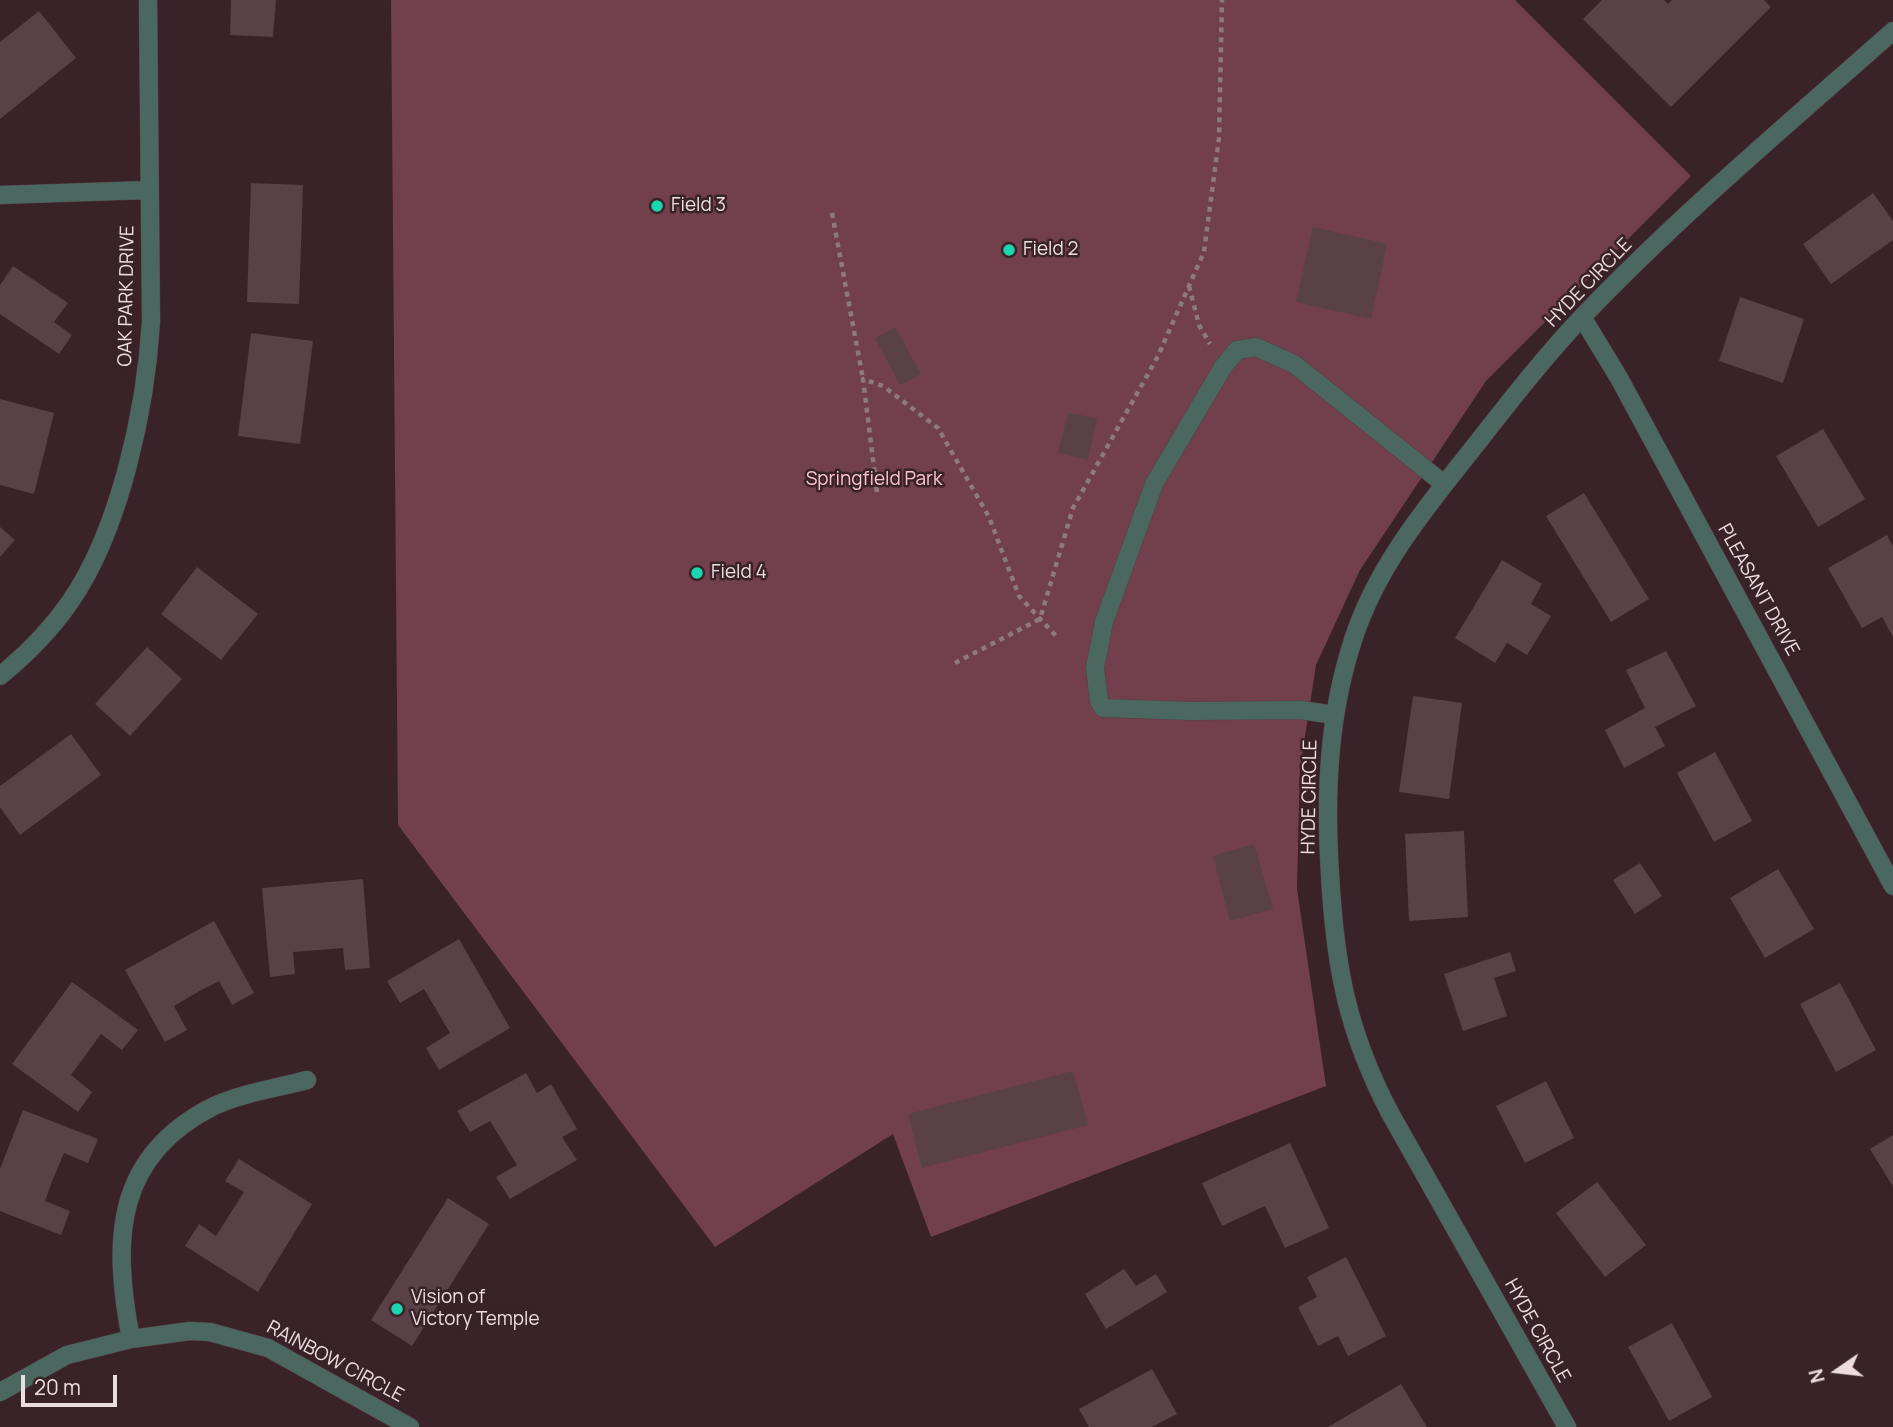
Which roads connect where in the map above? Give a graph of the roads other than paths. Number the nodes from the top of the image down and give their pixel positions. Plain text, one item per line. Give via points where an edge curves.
1 (148, 0) edge
2 (1893, 31) edge
3 (148, 190) junction
4 (0, 195) edge
5 (1582, 317) junction
6 (1444, 484) junction
7 (0, 676) edge
8 (1334, 715) junction
9 (1893, 886) edge
10 (307, 1080) dead end
11 (131, 1339) junction
12 (2, 1386) edge
13 (410, 1427) edge
14 (1567, 1427) edge

1 - 3 street, OAK PARK DRIVE
2 - 5 street, HYDE CIRCLE via 1691,210
3 - 4 street
3 - 7 street, OAK PARK DRIVE via 149,369 120,488 96,555 70,602 42,638
5 - 6 street, HYDE CIRCLE
5 - 9 street, PLEASANT DRIVE
6 - 8 street, HYDE CIRCLE via 1379,580 1354,637
6 - 8 street via 1294,364 1256,347 1237,350 1223,367 1154,484 1104,622 1095,668 1104,708 1301,710
8 - 14 street, HYDE CIRCLE via 1327,767 1328,836 1333,926 1347,1012 1390,1113
10 - 11 street via 217,1105 175,1129 148,1157 130,1193 121,1239 121,1287
11 - 12 street, RAINBOW CIRCLE via 67,1355
11 - 13 street, RAINBOW CIRCLE via 190,1331 249,1341

